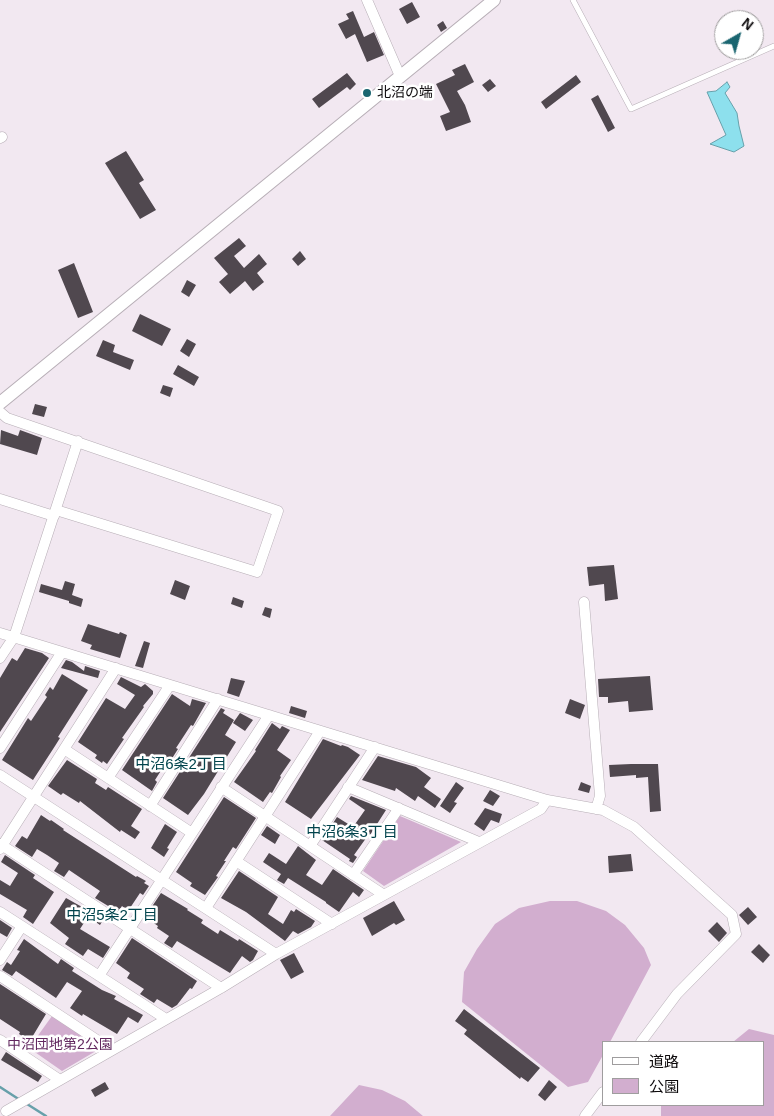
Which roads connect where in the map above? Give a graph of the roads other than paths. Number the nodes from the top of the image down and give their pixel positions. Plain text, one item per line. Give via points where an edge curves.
1 (367, 0) edge
2 (494, 0) edge
3 (573, 0) edge
4 (774, 46) edge
5 (400, 76) junction
6 (0, 403) edge
7 (0, 412) edge
8 (78, 441) junction
9 (0, 499) edge
10 (55, 513) junction
11 (584, 602) dead end
12 (0, 633) edge
13 (14, 637) junction
14 (62, 652) junction
15 (0, 658) edge
16 (116, 668) junction
17 (170, 685) junction
18 (218, 699) junction
19 (269, 715) junction
20 (320, 731) junction
21 (375, 747) junction
22 (0, 748) edge
23 (64, 749) junction
24 (0, 775) edge
25 (108, 778) junction
26 (348, 787) junction
27 (221, 788) junction
28 (33, 797) junction
29 (547, 800) junction
30 (150, 806) junction
31 (398, 808) junction
32 (596, 809) junction
33 (264, 816) junction
34 (192, 833) junction
35 (479, 842) junction
36 (1, 846) edge
37 (310, 846) junction
38 (236, 861) junction
39 (353, 875) junction
40 (161, 880) junction
41 (384, 895) junction
42 (206, 908) junction
43 (0, 912) edge
44 (332, 924) junction
45 (22, 926) junction
46 (130, 928) junction
47 (276, 954) junction
48 (0, 960) edge
49 (0, 976) edge
50 (99, 976) junction
51 (221, 988) junction
52 (166, 1020) junction
53 (0, 1040) edge
54 (642, 1041) edge
55 (112, 1050) junction
56 (60, 1080) junction
57 (602, 1093) edge
58 (7, 1111) edge
59 (585, 1116) edge

1 - 5 street
2 - 5 street
3 - 4 lane via 632,109
5 - 6 street
7 - 8 street via 7,418
8 - 10 street
8 - 10 street via 278,511 257,572
9 - 10 street
10 - 13 street
11 - 32 street via 600,796
12 - 13 street
13 - 14 street
13 - 15 street
14 - 16 street
14 - 22 street
16 - 17 street
16 - 23 street
17 - 18 street
17 - 25 street
18 - 19 street
18 - 30 street
19 - 20 street
19 - 27 street
20 - 21 street
20 - 33 street
21 - 26 street
21 - 29 street
23 - 25 street
23 - 28 street
24 - 28 street
25 - 30 street
26 - 31 street
26 - 37 street
27 - 33 street
27 - 34 street
28 - 36 street
28 - 40 street
29 - 32 street
29 - 35 street via 541,808
30 - 34 street
31 - 35 street
31 - 39 street
32 - 54 street via 634,827 732,915 736,934 677,994
33 - 37 street
33 - 38 street
34 - 40 street
35 - 41 street
36 - 46 street
37 - 39 street
38 - 42 street
38 - 44 street
39 - 41 street
40 - 42 street
40 - 46 street
41 - 44 street
42 - 47 street
43 - 45 street
44 - 47 street
45 - 48 street
45 - 50 street
46 - 50 street
46 - 51 street
47 - 51 street
49 - 55 street
50 - 52 street
51 - 52 street
52 - 55 street
53 - 56 street
55 - 56 street
56 - 58 street
57 - 59 street

